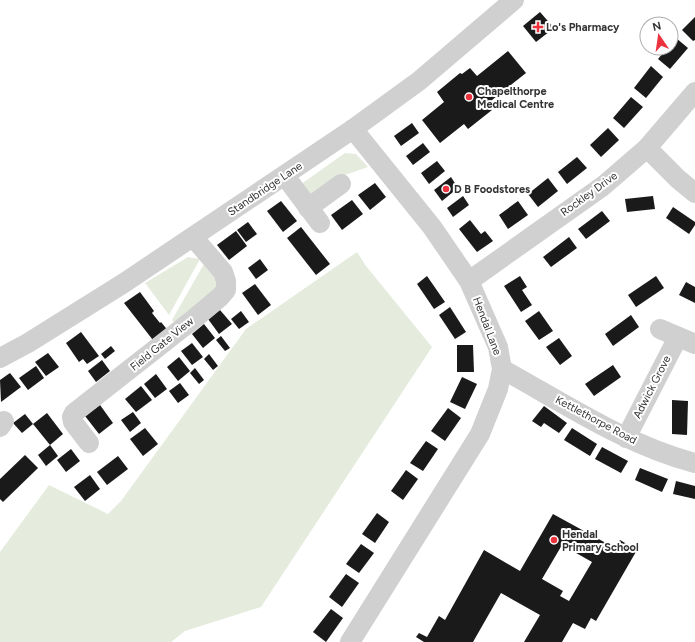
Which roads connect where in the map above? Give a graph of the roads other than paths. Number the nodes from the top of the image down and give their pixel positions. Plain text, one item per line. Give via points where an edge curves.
1 (514, 0) edge
2 (695, 92) edge
3 (353, 129) junction
4 (647, 148) junction
5 (285, 176) junction
6 (342, 184) dead end
7 (695, 193) edge
8 (193, 237) junction
9 (469, 281) junction
10 (660, 329) dead end
11 (686, 340) edge
12 (0, 358) edge
13 (502, 369) junction
14 (626, 438) junction
15 (90, 443) dead end
16 (695, 463) edge
17 (350, 642) edge

1 - 3 street, Standbridge Lane via 419,81
2 - 4 street, Rockley Drive
3 - 5 street, Standbridge Lane
3 - 9 street, Hendal Lane via 432,227
4 - 7 street
4 - 9 street, Rockley Drive via 603,186
5 - 6 street via 314,216
5 - 8 street, Standbridge Lane
8 - 12 street, Standbridge Lane via 28,343
8 - 15 street, Field Gate View via 223,272 226,290 184,327 74,412 74,422
9 - 13 street, Hendal Lane via 498,347
10 - 11 street, Adwick Grove
11 - 14 street, Adwick Grove
13 - 14 street, Kettlethorpe Road
13 - 17 street, Hendal Lane via 498,389 480,434
14 - 16 street, Kettlethorpe Road

